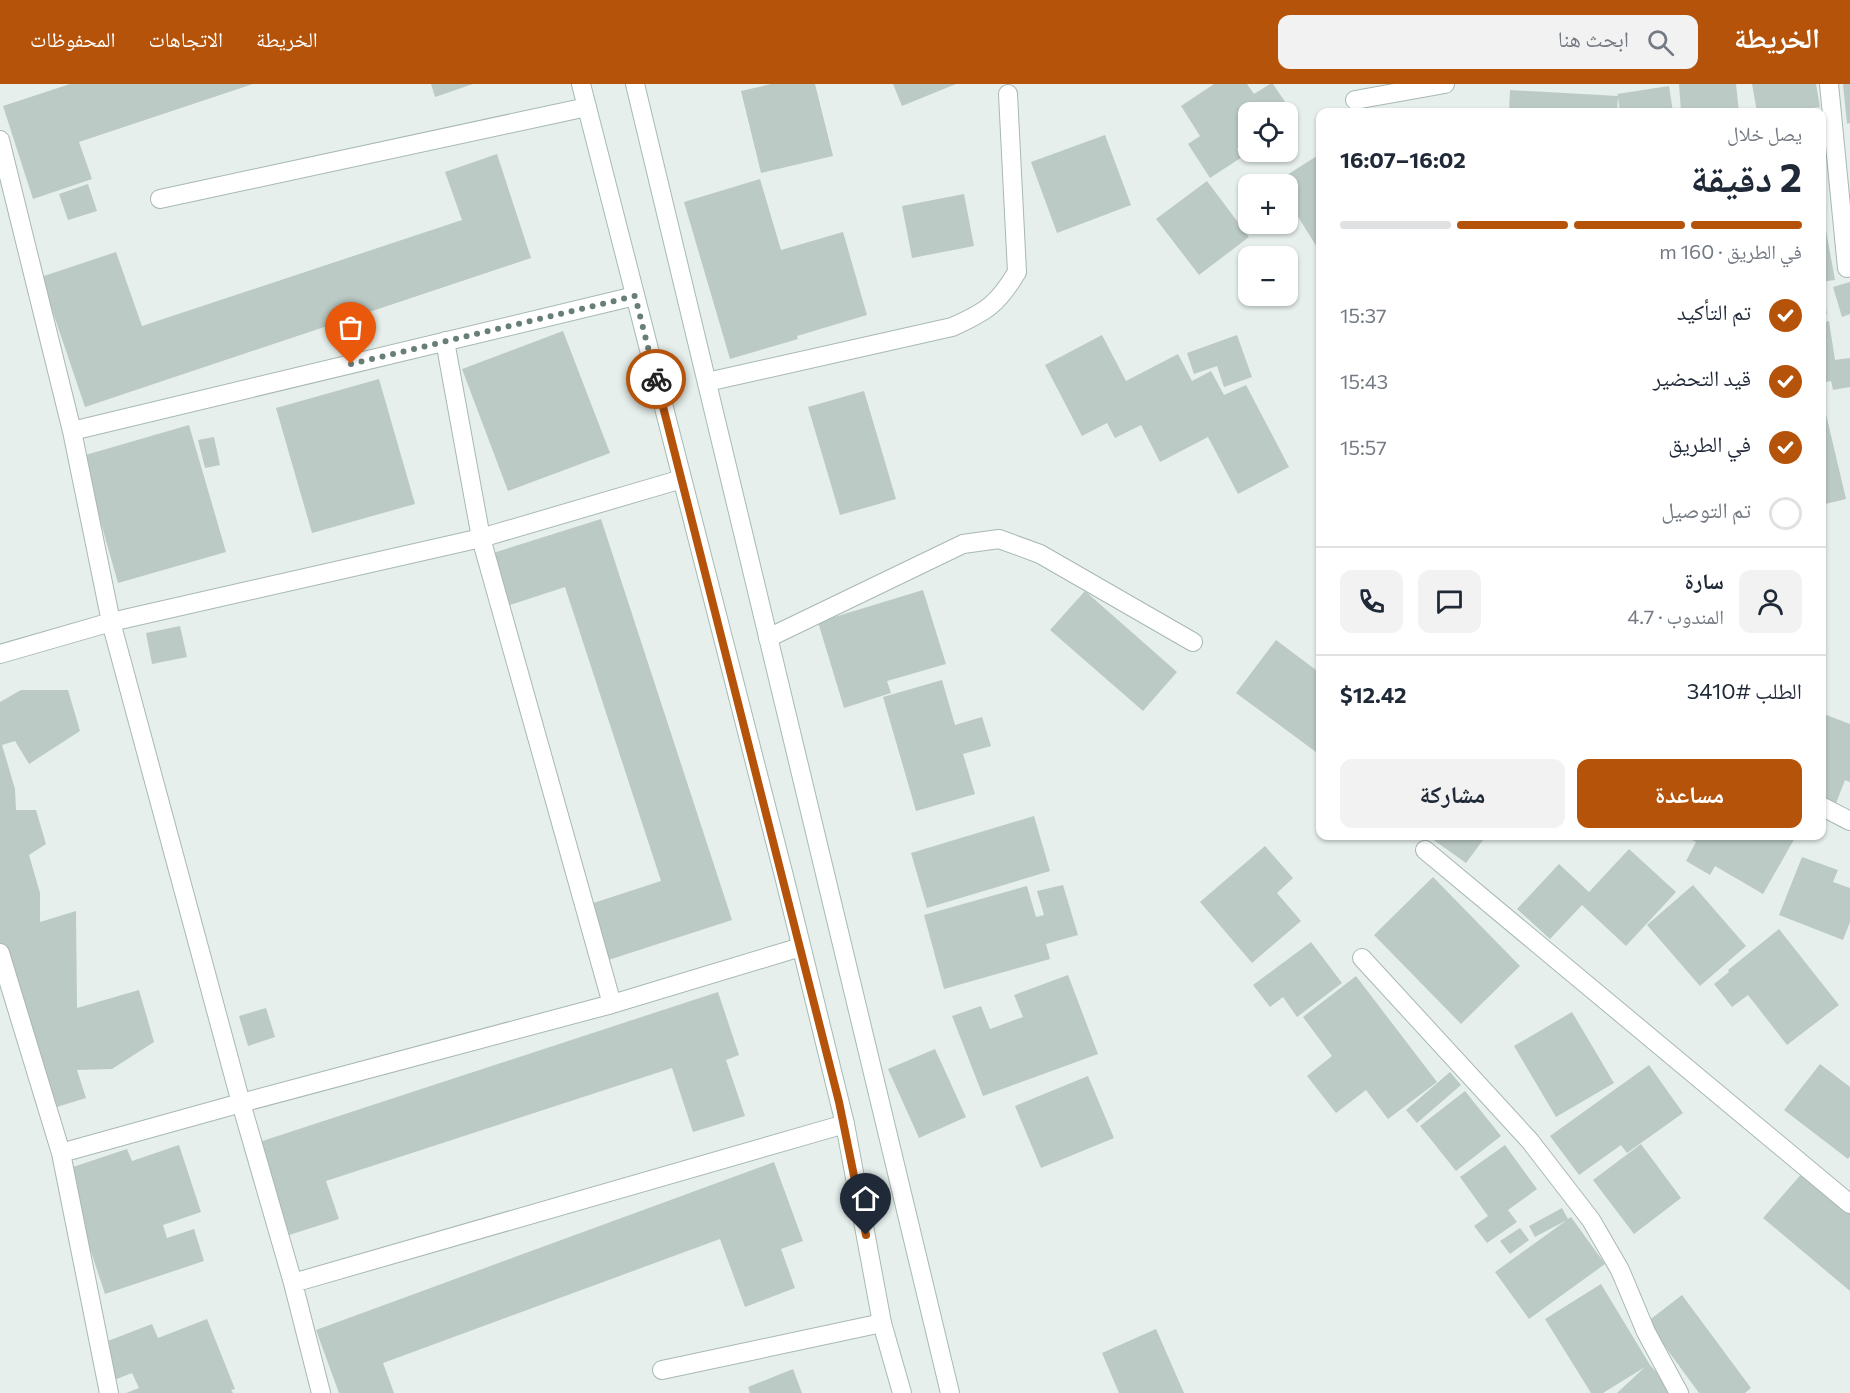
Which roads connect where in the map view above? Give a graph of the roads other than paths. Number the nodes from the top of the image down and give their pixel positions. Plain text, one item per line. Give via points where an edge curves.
1 (581, 84) edge
2 (635, 84) edge
3 (1445, 84) edge
4 (1829, 84) edge
5 (1008, 94) dead end
6 (1355, 100) dead end
7 (587, 107) junction
8 (0, 140) edge
9 (160, 199) dead end
10 (1847, 268) dead end
11 (635, 296) junction
12 (445, 341) junction
13 (707, 382) junction
14 (72, 431) junction
15 (682, 479) junction
16 (481, 538) junction
17 (111, 622) junction
18 (768, 638) junction
19 (1193, 642) dead end
20 (0, 654) edge
21 (1826, 809) edge
22 (1850, 821) edge
23 (1425, 850) dead end
24 (801, 947) junction
25 (0, 953) edge
26 (1362, 958) dead end
27 (612, 1004) junction
28 (241, 1104) junction
29 (845, 1124) junction
30 (62, 1154) junction
31 (1850, 1204) edge
32 (293, 1283) junction
33 (882, 1323) junction
34 (662, 1370) dead end
35 (109, 1393) edge
36 (321, 1393) edge
37 (902, 1393) edge
38 (950, 1393) edge
39 (1679, 1393) edge

1 - 7 street
2 - 13 street
3 - 6 street
4 - 10 street
5 - 13 street via 1017,272 1003,295 981,315 952,327
7 - 9 street
7 - 11 street
8 - 14 street
11 - 12 street
11 - 15 street
12 - 14 street
12 - 16 street
13 - 18 street
14 - 17 street
15 - 16 street
15 - 24 street
16 - 17 street
16 - 27 street
17 - 20 street
17 - 28 street
18 - 19 street via 963,544 999,539 1040,554
18 - 38 street
21 - 22 street
23 - 31 street
24 - 27 street
24 - 29 street
25 - 30 street
26 - 39 street via 1530,1141 1591,1220 1620,1270 1646,1332
27 - 28 street
28 - 30 street
28 - 32 street
29 - 32 street
29 - 33 street
30 - 35 street
32 - 36 street
33 - 34 street
33 - 37 street

